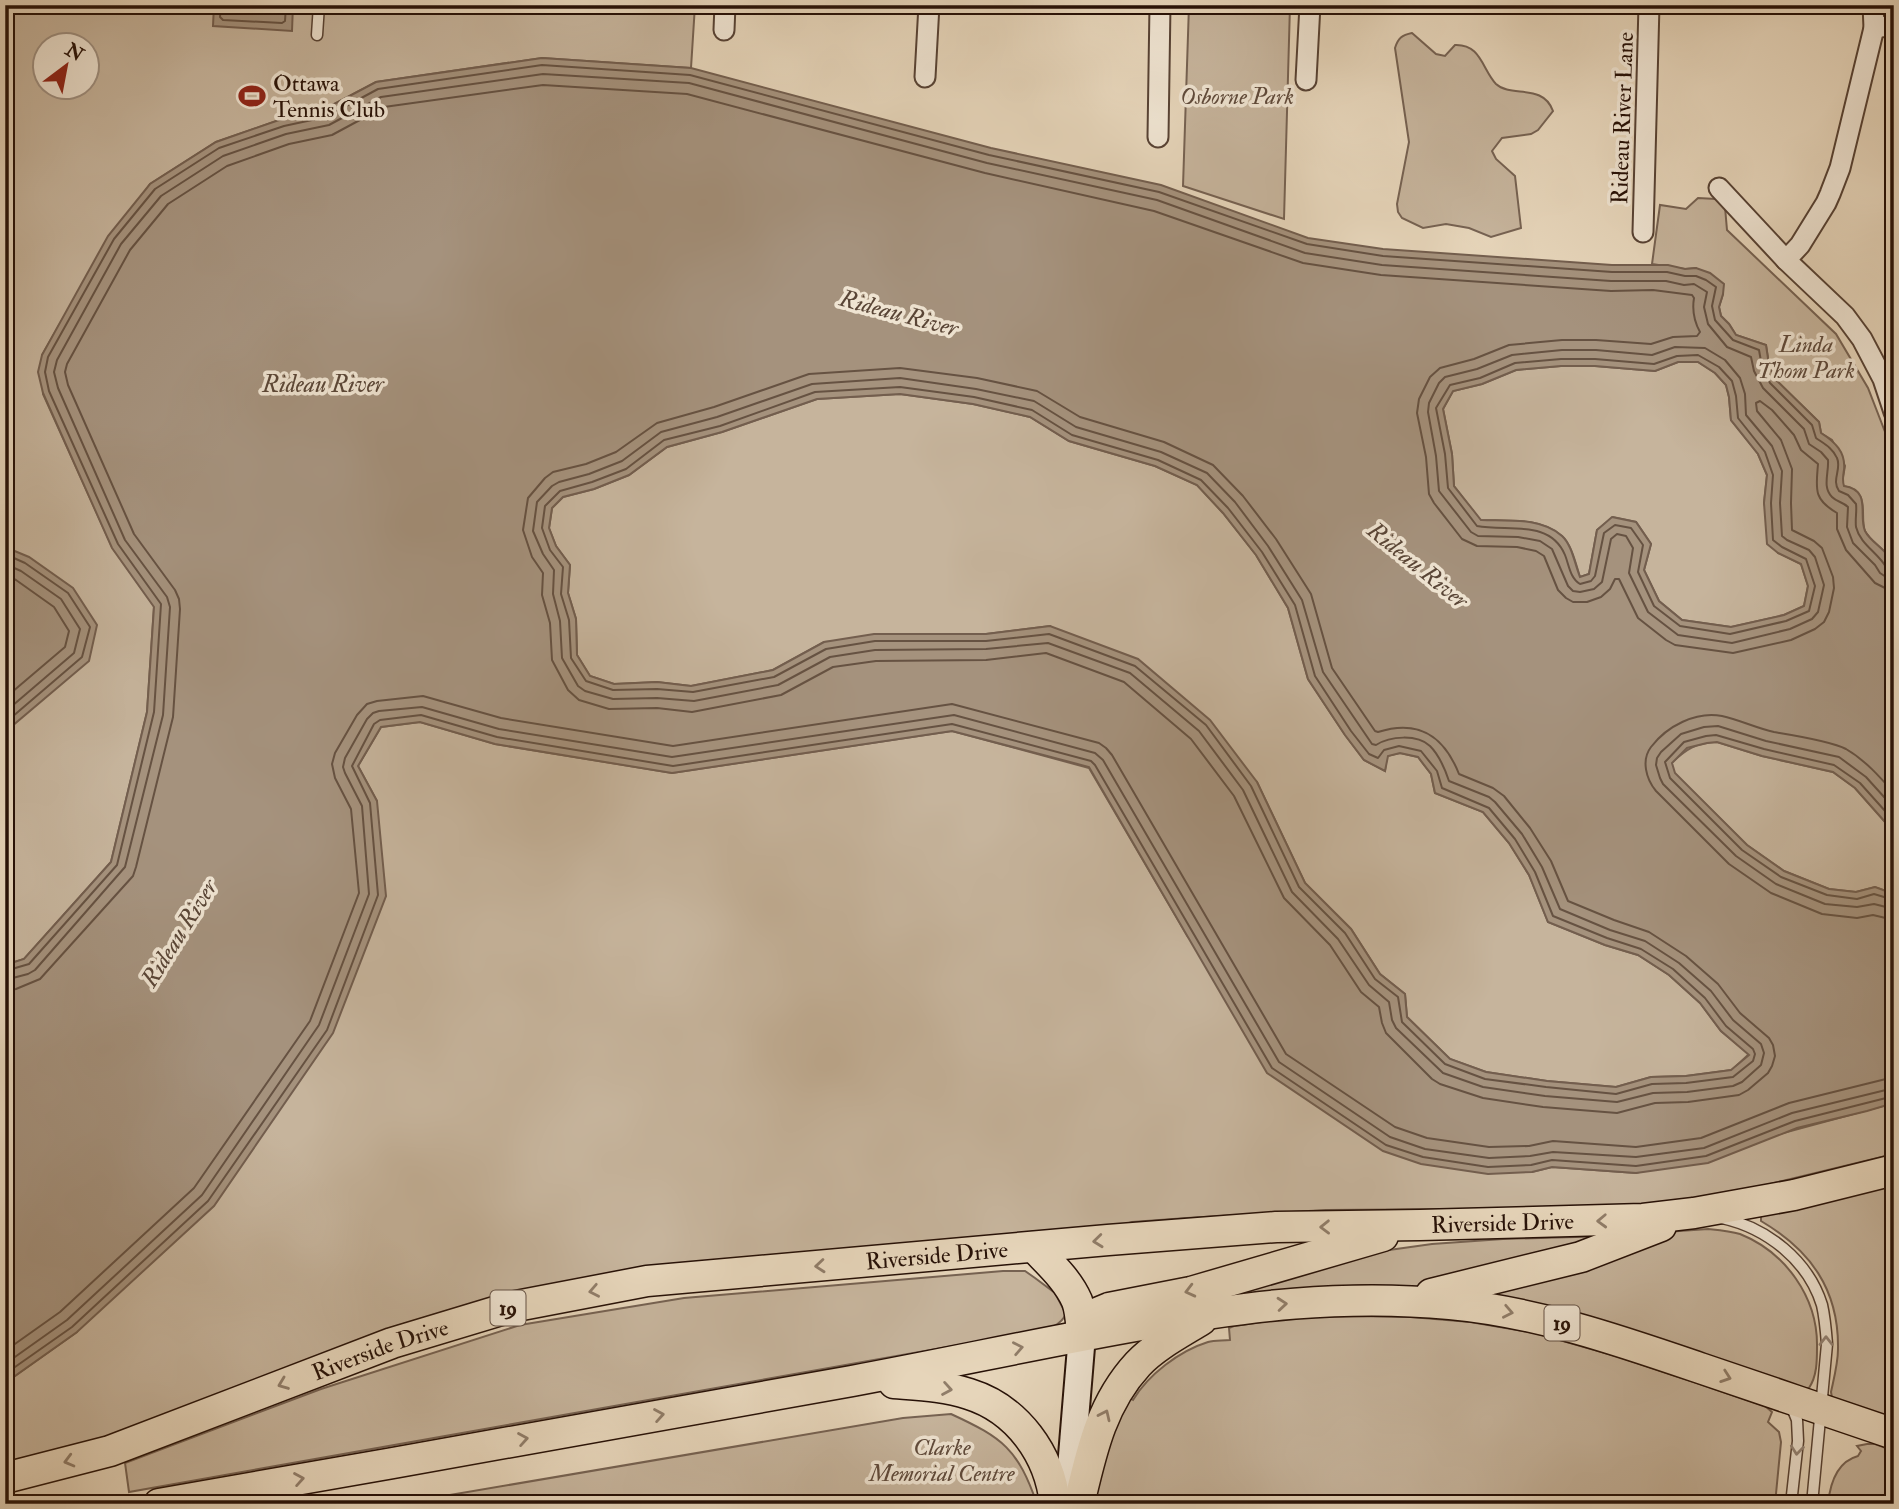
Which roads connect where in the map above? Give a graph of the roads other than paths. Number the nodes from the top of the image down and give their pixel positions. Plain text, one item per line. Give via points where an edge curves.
1 (319, 5) edge
2 (725, 5) edge
3 (929, 5) edge
4 (1160, 5) edge
5 (1310, 5) edge
6 (1650, 5) edge
7 (1873, 5) edge
8 (1884, 26) edge
9 (724, 30) dead end
10 (317, 36) dead end
11 (925, 77) dead end
12 (1306, 80) dead end
13 (1158, 136) dead end
14 (1719, 188) dead end
15 (1643, 232) dead end
16 (1786, 260) junction
17 (1888, 378) edge
18 (1894, 412) edge
19 (1894, 1170) edge
20 (1694, 1213) junction
21 (1420, 1226) junction
22 (1034, 1247) junction
23 (1405, 1300) junction
24 (1214, 1312) junction
25 (1082, 1335) junction
26 (855, 1381) junction
27 (1788, 1398) junction
28 (1821, 1409) junction
29 (1894, 1434) edge
30 (5, 1478) edge
31 (159, 1504) edge
32 (1055, 1504) edge
33 (1068, 1504) edge
34 (1079, 1504) edge
35 (1791, 1504) edge
36 (1812, 1504) edge

1 - 10 lane
2 - 9 street
3 - 11 street
4 - 13 street
5 - 12 street
6 - 15 street, Rideau River Lane
7 - 8 street
8 - 16 street via 1830,194
14 - 16 street
16 - 17 street via 1845,316
17 - 18 street
19 - 20 main road, Riverside Drive / 19
20 -> 21 main road, Riverside Drive / 19 via 1630,1220
20 - 23 main road via 1581,1257
28 -> 20 lane via 1825,1322 1804,1270 1793,1255 1751,1228
21 -> 22 main road, Riverside Drive / 19 via 1276,1227
21 -> 25 main road via 1191,1292 1109,1308 1097,1313
22 - 25 main road via 1077,1301
22 -> 30 main road, Riverside Drive / 19 via 647,1281 511,1307 392,1343 110,1451
24 -> 23 main road, 19 via 1312,1301
23 -> 27 main road, 19 via 1483,1307 1563,1323
24 - 25 main road, 19
34 -> 24 main road via 1094,1440 1117,1392 1139,1363
26 -> 25 main road, 19
25 - 33 main road
31 -> 26 main road, 19
26 -> 32 main road via 952,1389 995,1406 1028,1434 1041,1454
27 - 28 main road, 19
27 -> 35 lane via 1798,1429
28 - 29 main road, 19
28 - 36 lane

